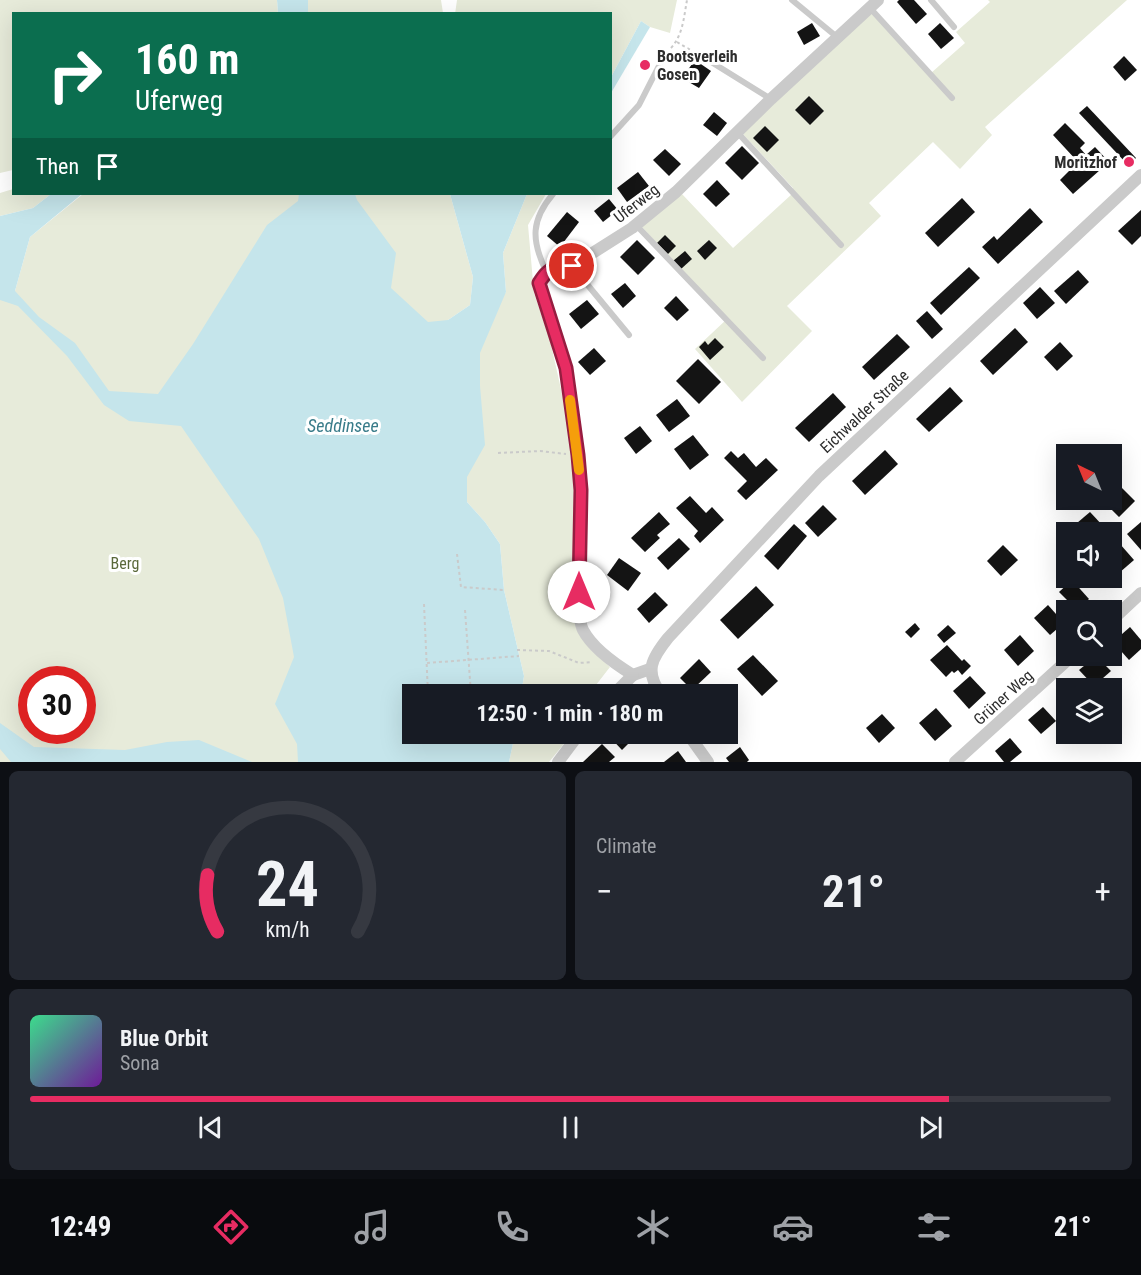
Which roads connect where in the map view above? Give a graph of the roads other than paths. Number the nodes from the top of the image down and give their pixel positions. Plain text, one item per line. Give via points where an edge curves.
1 (792, 0) edge
2 (931, 0) edge
3 (874, 4) edge
4 (954, 27) dead end
5 (838, 37) junction
6 (665, 54) road end
7 (700, 55) road end
8 (952, 98) dead end
9 (771, 99) junction
10 (737, 132) junction
11 (612, 135) edge
12 (1141, 175) edge
13 (552, 195) edge
14 (636, 225) junction
15 (841, 245) dead end
16 (572, 266) junction
17 (546, 271) junction
18 (629, 335) dead end
19 (763, 358) dead end
20 (1141, 593) edge
21 (1122, 611) edge
22 (1061, 666) edge
23 (650, 669) junction
24 (633, 675) junction
25 (624, 684) edge
26 (655, 684) edge
27 (572, 744) edge
28 (695, 744) edge
29 (558, 762) edge
30 (708, 762) edge
31 (955, 762) edge

1 - 5 lane
2 - 4 lane
3 - 5 street, Uferweg
3 - 8 lane
5 - 9 street, Uferweg
6 - 11 lane via 639,105
7 - 9 lane
9 - 10 street, Uferweg
10 - 14 street, Uferweg
10 - 15 lane
12 - 23 street, Eichwalder Straße via 819,476 668,638
13 - 17 lane via 535,225 535,240
14 - 16 street, Uferweg
14 - 19 lane
16 - 17 street, Uferweg
16 - 18 lane
17 - 24 street via 539,283 566,368 578,455 582,628 593,644
20 - 21 street
22 - 31 street, Grüner Weg
23 - 24 street
23 - 26 street
24 - 25 street
27 - 29 street
28 - 30 street

